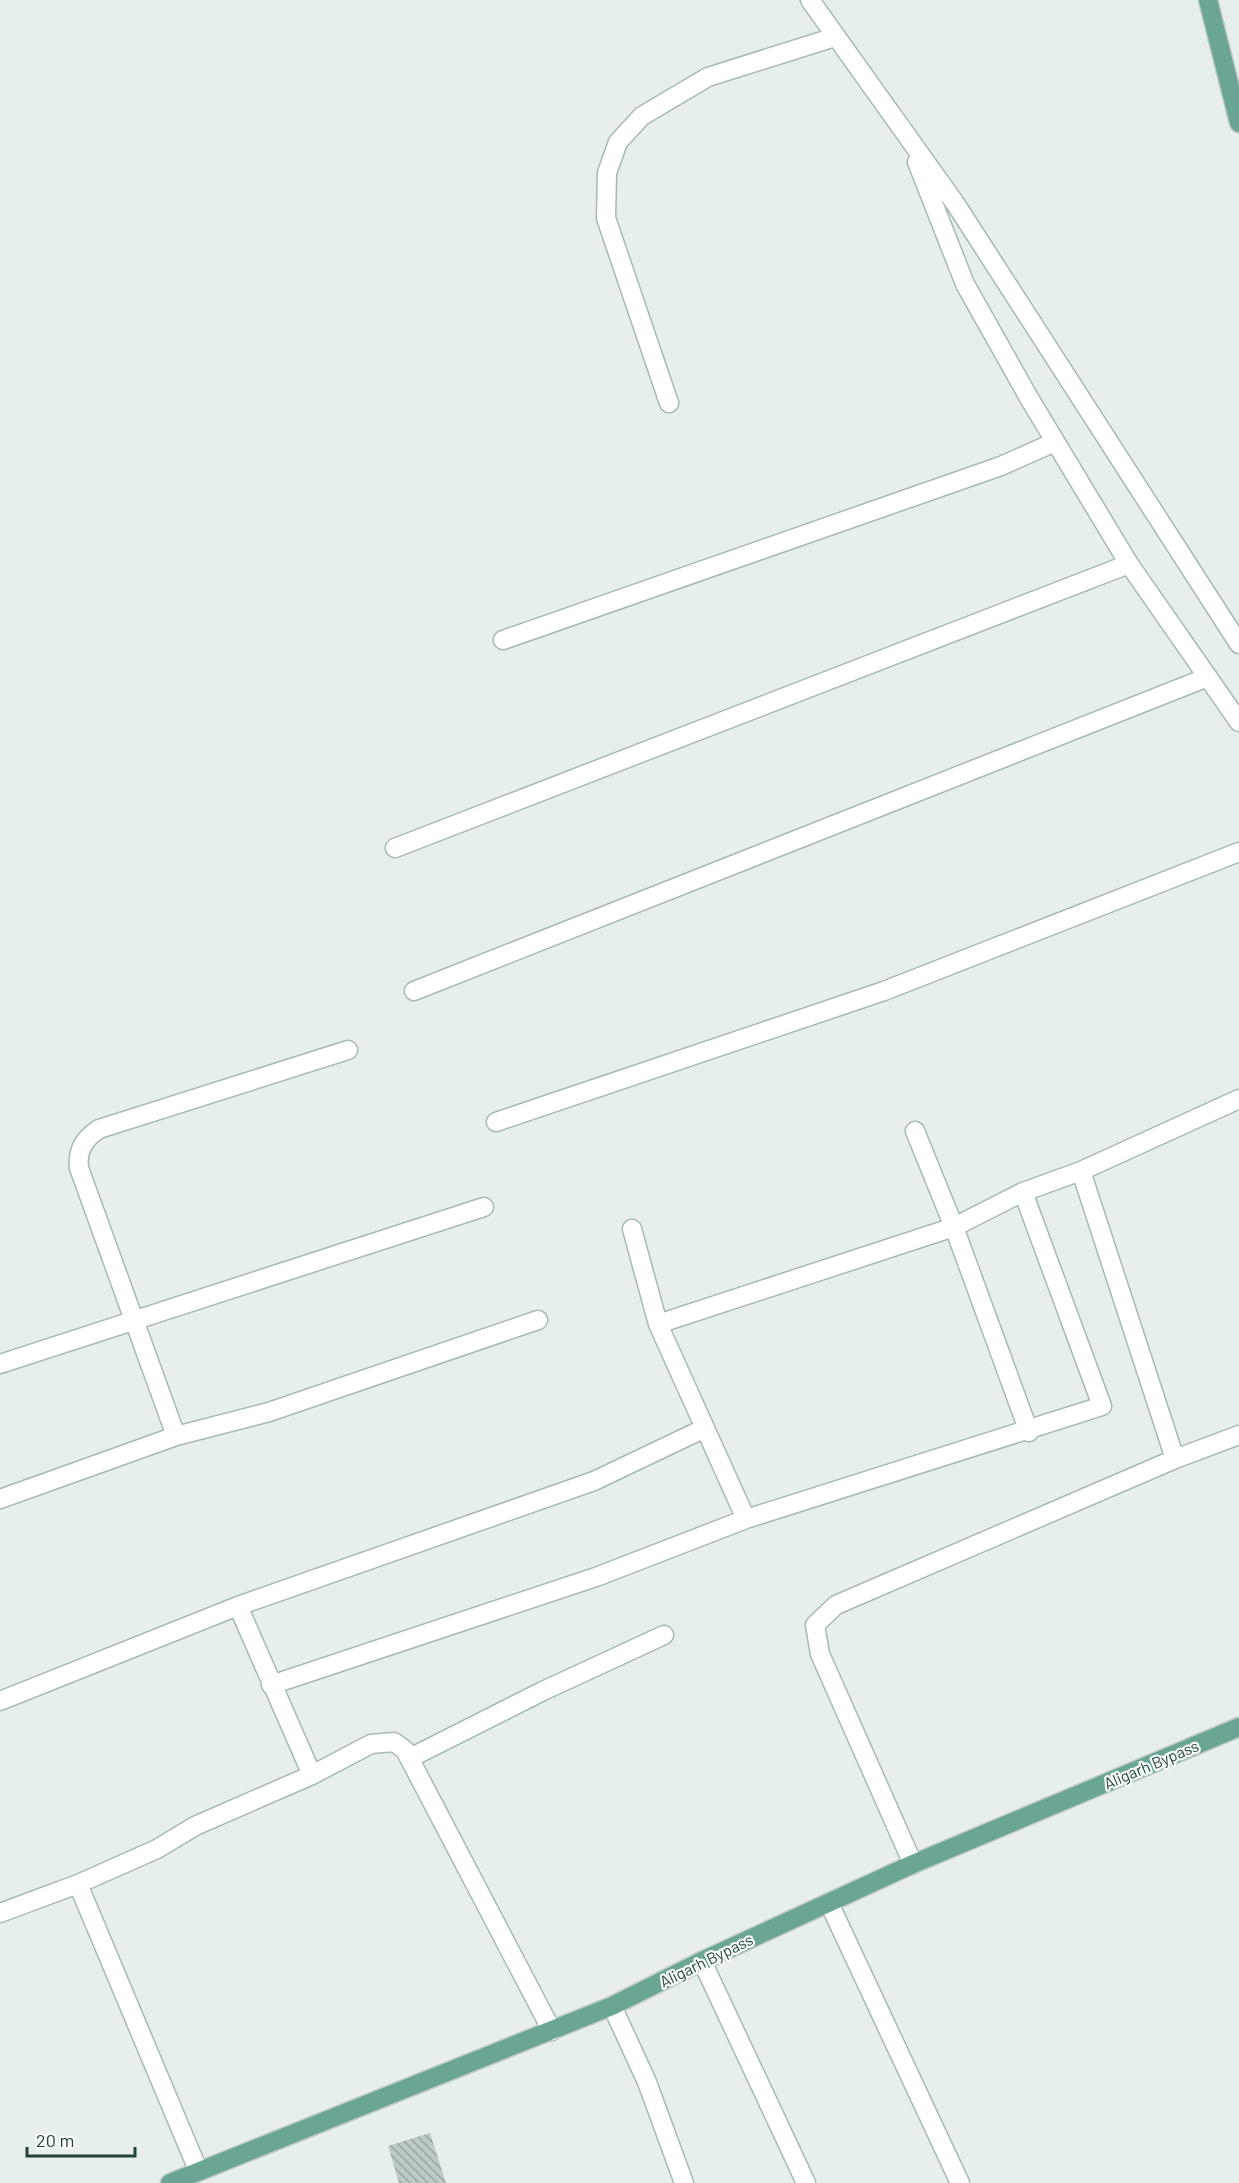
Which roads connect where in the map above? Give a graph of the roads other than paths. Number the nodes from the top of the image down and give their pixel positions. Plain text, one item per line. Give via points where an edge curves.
1 (810, 0) edge
2 (1208, 0) edge
3 (835, 37) junction
4 (1239, 123) edge
5 (908, 138) junction
6 (669, 403) dead end
7 (1055, 442) junction
8 (1129, 564) junction
9 (503, 640) dead end
10 (1239, 644) edge
11 (1208, 677) junction
12 (1239, 722) edge
13 (395, 849) dead end
14 (1239, 852) edge
15 (414, 991) dead end
16 (348, 1050) dead end
17 (1239, 1099) edge
18 (496, 1122) dead end
19 (915, 1131) dead end
20 (1081, 1171) junction
21 (1023, 1192) junction
22 (484, 1207) dead end
23 (954, 1227) junction
24 (632, 1228) dead end
25 (538, 1320) dead end
26 (134, 1321) junction
27 (658, 1324) junction
28 (0, 1364) edge
29 (703, 1429) junction
30 (1029, 1432) junction
31 (1239, 1435) edge
32 (176, 1436) junction
33 (1176, 1459) junction
34 (0, 1498) edge
35 (746, 1519) junction
36 (238, 1606) junction
37 (664, 1635) dead end
38 (271, 1684) junction
39 (0, 1701) edge
40 (1239, 1727) edge
41 (410, 1758) junction
42 (312, 1774) junction
43 (913, 1864) junction
44 (78, 1884) junction
45 (829, 1903) junction
46 (0, 1913) edge
47 (702, 1961) junction
48 (612, 2006) junction
49 (552, 2031) junction
50 (198, 2170) junction
51 (170, 2183) edge
52 (684, 2183) edge
53 (806, 2183) edge
54 (960, 2183) edge

1 - 3 street
2 - 4 main road
3 - 5 street
3 - 6 street via 708,77 642,116 618,142 608,172 606,218
5 - 7 street via 965,284
5 - 10 street via 956,203
7 - 8 street
7 - 9 street via 1001,466
8 - 11 street
8 - 13 street
11 - 12 street
11 - 15 street
14 - 18 street via 884,990
16 - 26 street via 99,1129 85,1138 79,1168
17 - 20 street
19 - 23 street
20 - 21 street
20 - 33 street
21 - 23 street
21 - 30 street via 1102,1406
22 - 26 street
23 - 27 street
23 - 30 street
24 - 27 street
25 - 32 street via 269,1412
26 - 28 street
26 - 32 street
27 - 29 street
29 - 35 street
29 - 36 street via 594,1482
30 - 35 street
31 - 33 street
32 - 34 street
33 - 43 street via 836,1605 815,1625 820,1654
35 - 38 street via 596,1577
36 - 38 street
36 - 39 street
37 - 41 street
38 - 42 street
40 - 43 main road, Aligarh Bypass
41 - 42 street via 400,1746 386,1742 371,1744
41 - 49 street
42 - 44 street
43 - 45 main road, Aligarh Bypass
44 - 46 street
44 - 50 street
45 - 47 main road, Aligarh Bypass
45 - 54 street
47 - 48 main road, Aligarh Bypass
47 - 53 street
48 - 49 main road, Aligarh Bypass
48 - 52 street via 647,2082
49 - 50 main road, Aligarh Bypass
50 - 51 main road, Aligarh Bypass

